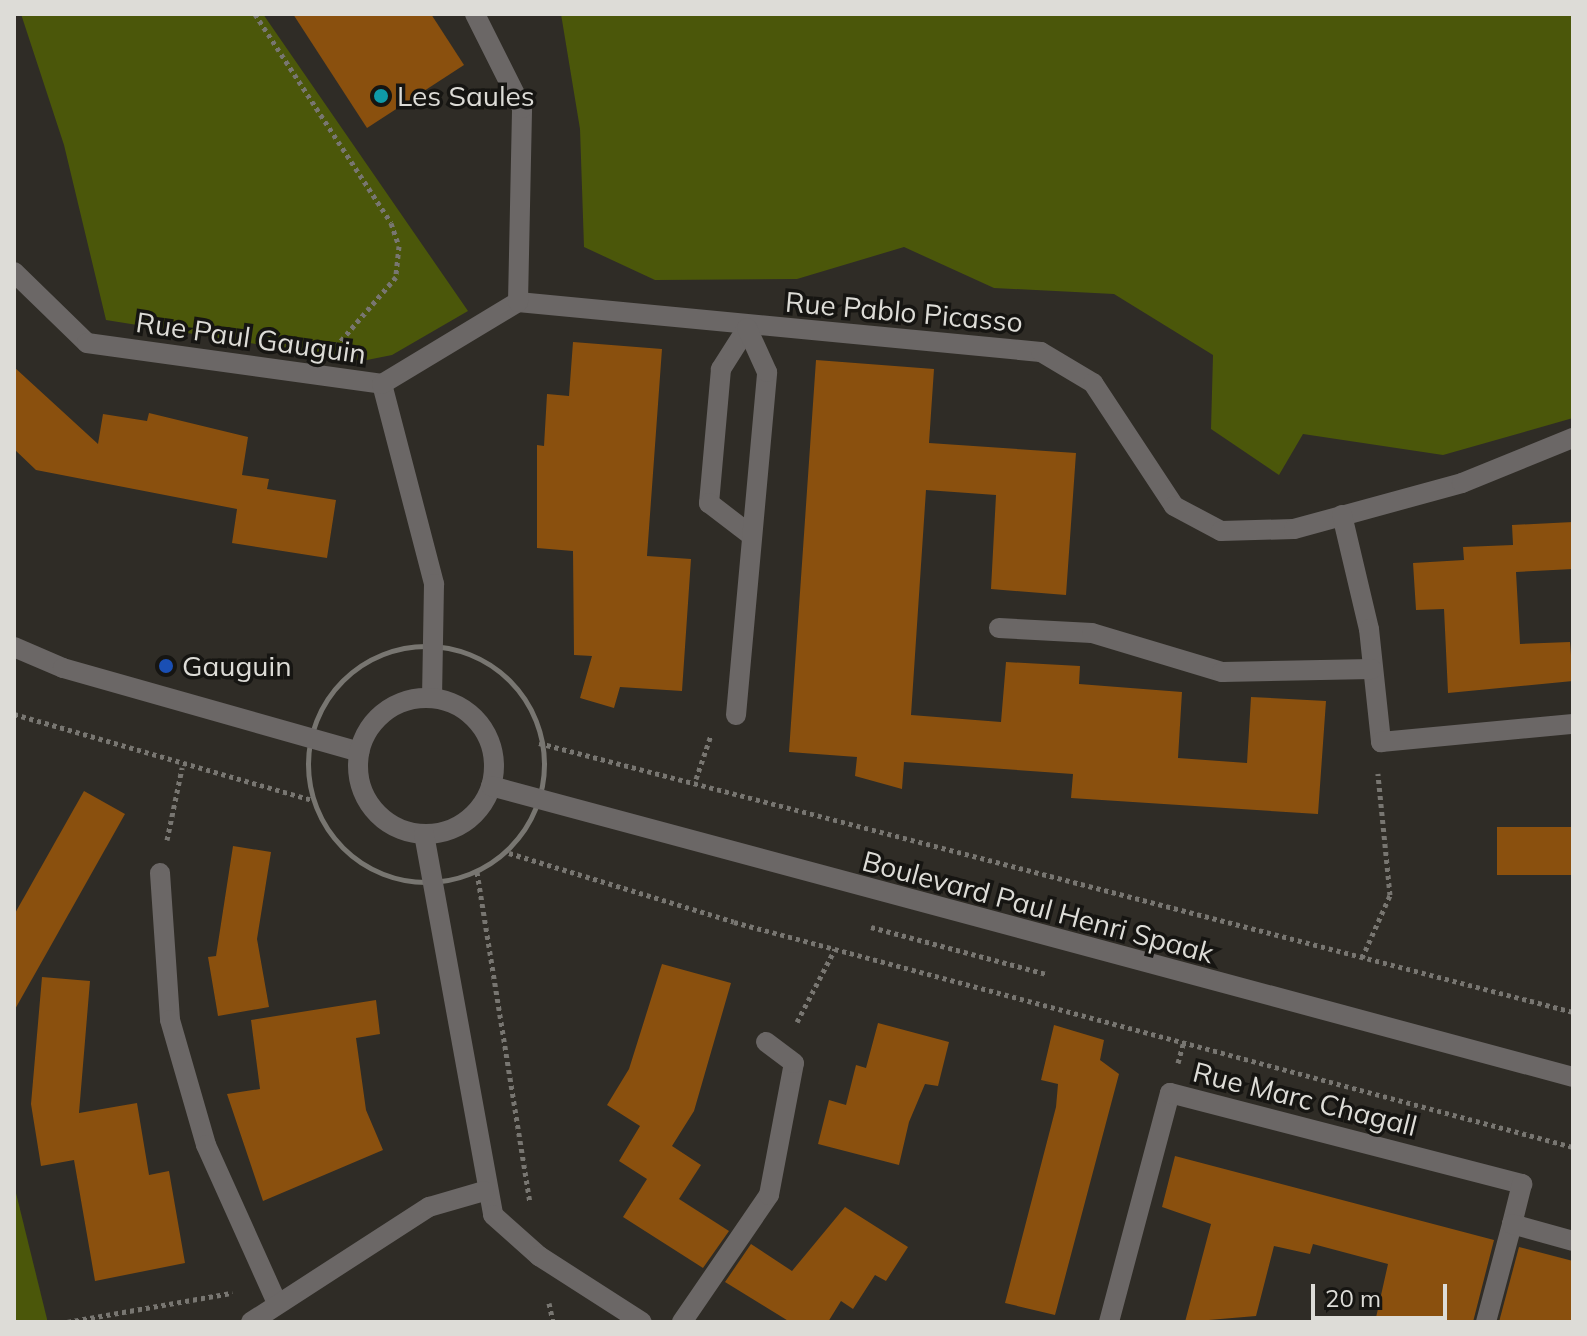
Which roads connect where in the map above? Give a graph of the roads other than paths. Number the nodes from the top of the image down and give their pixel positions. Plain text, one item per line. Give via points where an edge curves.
1 (475, 14) edge
2 (14, 272) edge
3 (518, 302) junction
4 (747, 328) junction
5 (382, 384) junction
6 (1573, 438) edge
7 (1342, 515) junction
8 (752, 536) junction
9 (999, 628) dead end
10 (14, 647) edge
11 (1372, 669) junction
12 (432, 698) junction
13 (736, 715) road end
14 (1573, 724) edge
15 (359, 752) junction
16 (491, 786) junction
17 (424, 834) junction
18 (160, 873) road end
19 (773, 1047) road end
20 (1573, 1077) edge
21 (484, 1191) junction
22 (1512, 1224) junction
23 (1573, 1241) edge
24 (277, 1303) junction
25 (251, 1322) edge
26 (642, 1322) edge
27 (682, 1322) edge
28 (1109, 1322) edge
29 (1486, 1322) edge

1 - 3 street via 522,108
2 - 5 street, Rue Paul Gauguin via 87,343
3 - 4 street, Rue Pablo Picasso
3 - 5 street
4 - 7 street, Rue Pablo Picasso via 1041,352 1093,383 1174,506 1197,520 1221,531 1257,533
4 - 8 street via 767,372
4 - 8 street via 721,369 709,503
5 - 12 street, Rue Paul Gauguin via 434,584
6 - 7 street, Rue Pablo Picasso via 1462,483
7 - 11 street
8 - 13 street
9 - 11 street via 1092,633 1222,672
10 - 15 street via 63,668
11 - 14 street via 1381,742
12 - 15 street via 382,713
12 - 16 street via 462,707 481,725 494,755
15 - 17 street via 360,783 373,809 397,828
16 - 17 street via 467,820
16 - 20 street, Boulevard Paul Henri Spaak
17 - 21 street
18 - 24 street via 170,1020 206,1145
19 - 27 street via 794,1063 769,1195
21 - 24 street via 429,1207
21 - 26 street via 505,1232
22 - 23 street
22 - 28 street, Rue Marc Chagall via 1522,1184 1170,1093
22 - 29 street, Rue Marc Chagall
24 - 25 street

